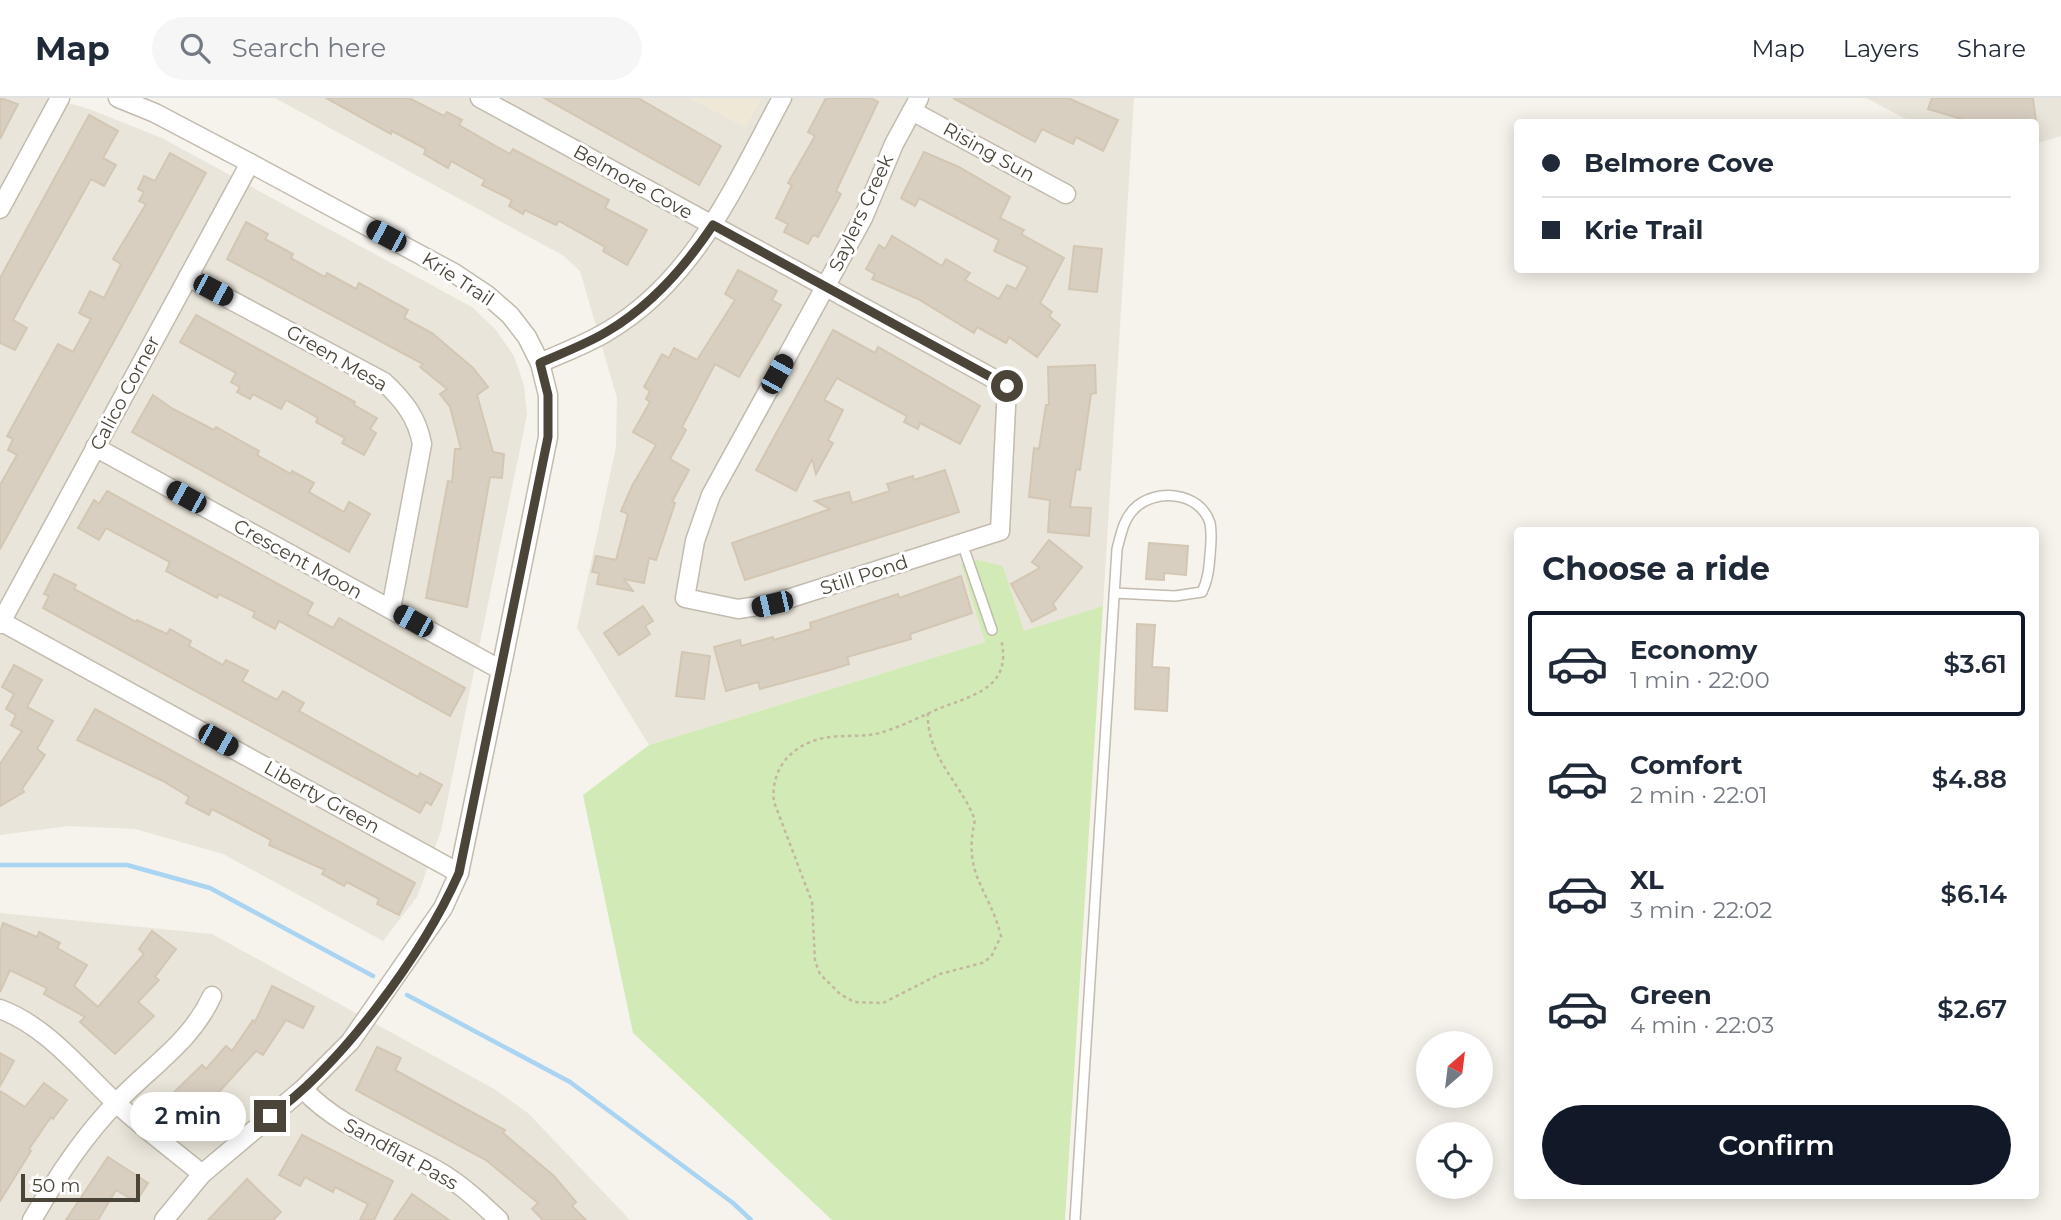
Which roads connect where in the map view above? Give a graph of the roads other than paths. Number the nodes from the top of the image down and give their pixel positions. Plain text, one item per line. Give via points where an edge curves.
1 (60, 98) edge
2 (118, 98) edge
3 (480, 98) edge
4 (782, 98) edge
5 (915, 104) edge
6 (250, 163) junction
7 (1066, 194) dead end
8 (0, 209) edge
9 (713, 225) junction
10 (188, 277) junction
11 (825, 287) junction
12 (540, 363) junction
13 (96, 447) junction
14 (1000, 531) joint
15 (962, 543) junction
16 (1114, 593) junction
17 (685, 598) joint
18 (391, 609) junction
19 (0, 622) edge
20 (992, 630) road end
21 (501, 670) junction
22 (459, 873) junction
23 (212, 996) dead end
24 (0, 1009) edge
25 (303, 1089) junction
26 (116, 1103) junction
27 (202, 1174) junction
28 (32, 1220) edge
29 (164, 1220) edge
30 (499, 1220) edge
31 (1075, 1220) edge

1 - 8 street
2 - 6 street, Krie Trail
3 - 9 street, Belmore Cove
4 - 9 street
5 - 7 street, Rising Sun
5 - 11 street, Saylers Creek via 863,218
6 - 10 street, Calico Corner
6 - 12 street, Krie Trail via 487,295 510,315
9 - 11 street, Belmore Cove
9 - 12 street via 671,281 644,305 608,331
10 - 13 street, Calico Corner
10 - 18 street, Green Mesa via 384,382 404,401 418,424 422,444
11 - 14 street, Belmore Cove via 1007,386
11 - 17 street, Saylers Creek via 734,434 701,519
12 - 21 street, Krie Trail via 548,395 548,437
13 - 18 street, Crescent Moon
13 - 19 street, Calico Corner
14 - 15 street, Still Pond
15 - 17 street, Still Pond via 755,608
15 - 20 lane
16 - 16 lane via 1117,549 1132,511 1145,499 1163,495 1201,507 1210,523 1211,540 1202,592 1175,596
16 - 31 lane
18 - 21 street, Crescent Moon
19 - 22 street, Liberty Green
21 - 22 street, Krie Trail
22 - 25 street, Krie Trail via 432,927 395,979 349,1042
23 - 26 street via 200,1023
24 - 26 street via 47,1037
25 - 27 street, Krie Trail
25 - 30 street, Sandflat Pass via 318,1106 341,1120 444,1174
26 - 27 street
26 - 28 street via 77,1148
27 - 29 street, Krie Trail

